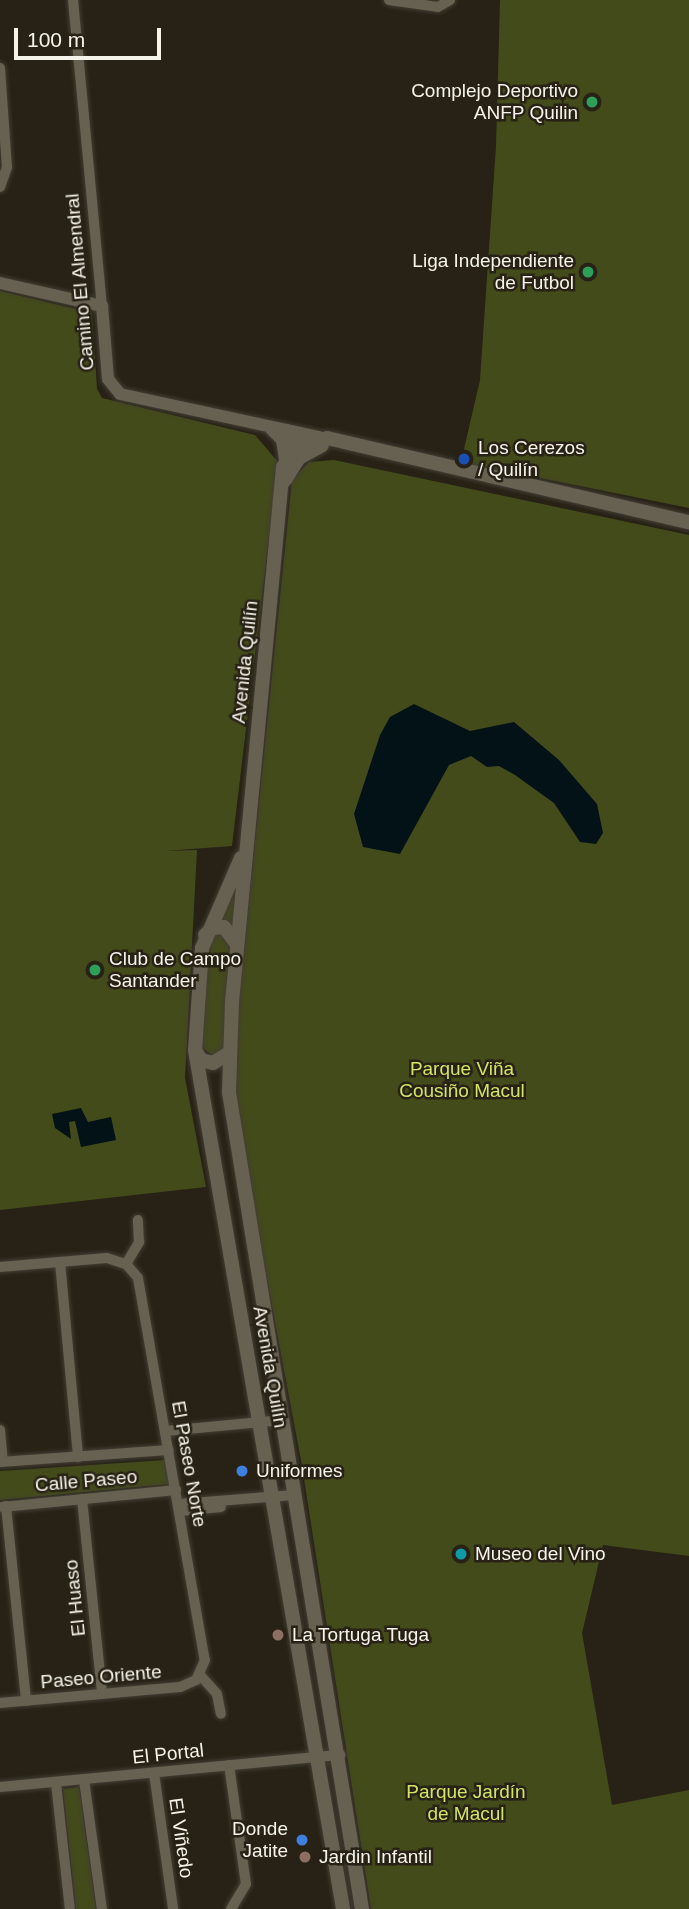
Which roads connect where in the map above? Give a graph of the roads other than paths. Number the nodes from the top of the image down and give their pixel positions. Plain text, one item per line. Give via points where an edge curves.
1 (74, 0) edge
2 (390, 0) edge
3 (448, 2) edge
4 (0, 68) edge
5 (0, 187) edge
6 (0, 283) edge
7 (102, 306) junction
8 (268, 427) junction
9 (286, 431) junction
10 (319, 437) junction
11 (345, 443) junction
12 (293, 454) junction
13 (689, 522) edge
14 (247, 840) junction
15 (205, 935) junction
16 (237, 945) junction
17 (195, 1050) junction
18 (229, 1053) junction
19 (138, 1220) dead end
20 (60, 1262) junction
21 (126, 1264) junction
22 (0, 1266) edge
23 (282, 1420) junction
24 (260, 1422) junction
25 (0, 1430) edge
26 (166, 1432) junction
27 (169, 1450) junction
28 (78, 1457) junction
29 (2, 1462) edge
30 (176, 1490) junction
31 (294, 1495) junction
32 (82, 1499) junction
33 (266, 1499) junction
34 (3, 1507) edge
35 (179, 1508) junction
36 (200, 1675) junction
37 (103, 1694) junction
38 (26, 1701) junction
39 (0, 1703) edge
40 (221, 1714) dead end
41 (340, 1755) junction
42 (317, 1757) junction
43 (229, 1765) junction
44 (154, 1773) junction
45 (84, 1780) junction
46 (56, 1783) junction
47 (0, 1787) edge
48 (235, 1906) edge
49 (70, 1909) edge
50 (102, 1909) edge
51 (173, 1909) edge
52 (342, 1909) edge
53 (362, 1909) edge

1 - 7 street, Camino El Almendral
2 - 3 street via 434,7
4 - 5 street via 7,167
6 - 7 street
7 - 8 street, Camino El Almendral via 108,379 115,391
8 - 9 street, Camino El Almendral
8 - 12 street
9 - 10 street, Camino El Almendral
9 - 12 main road
10 - 11 main road
10 - 12 main road
11 - 12 main road
11 - 13 main road
12 - 14 main road, Avenida Quilín via 282,488
14 - 15 main road, Avenida Quilín
14 - 16 main road, Avenida Quilín
15 - 16 main road via 224,927
15 - 17 main road, Avenida Quilín via 198,975
16 - 18 main road, Avenida Quilín
17 - 18 main road via 207,1063 219,1062
17 - 24 main road, Avenida Quilín
18 - 23 main road, Avenida Quilín via 233,1130
19 - 21 street via 139,1242
20 - 21 street via 107,1258
20 - 22 street
20 - 28 street
21 - 26 street, El Paseo Norte via 141,1284
23 - 24 street
23 - 31 main road, Avenida Quilín
24 - 26 street
24 - 33 main road, Avenida Quilín
25 - 29 street
26 - 27 street, El Paseo Norte
27 - 28 street, Calle Paseo
27 - 30 street, El Paseo Norte
28 - 29 street, Calle Paseo
30 - 32 street, Calle Paseo
30 - 35 street, El Paseo Norte
31 - 33 street
31 - 41 main road, Avenida Quilín
32 - 34 street, Calle Paseo
32 - 37 street, El Huaso
33 - 35 street
33 - 42 main road, Avenida Quilín
34 - 38 street
35 - 36 street, El Paseo Norte via 205,1660
36 - 37 street, Paseo Oriente via 180,1687
36 - 40 street via 217,1694
37 - 38 street, Paseo Oriente
38 - 39 street, Paseo Oriente
41 - 42 street, El Portal
41 - 53 main road, Avenida Quilín
42 - 43 street, El Portal
42 - 52 main road, Avenida Quilín
43 - 44 street, El Portal
43 - 48 street via 246,1884
44 - 45 street, El Portal
44 - 51 street, El Viñedo
45 - 46 street, El Portal
45 - 50 street
46 - 47 street, El Portal
46 - 49 street

